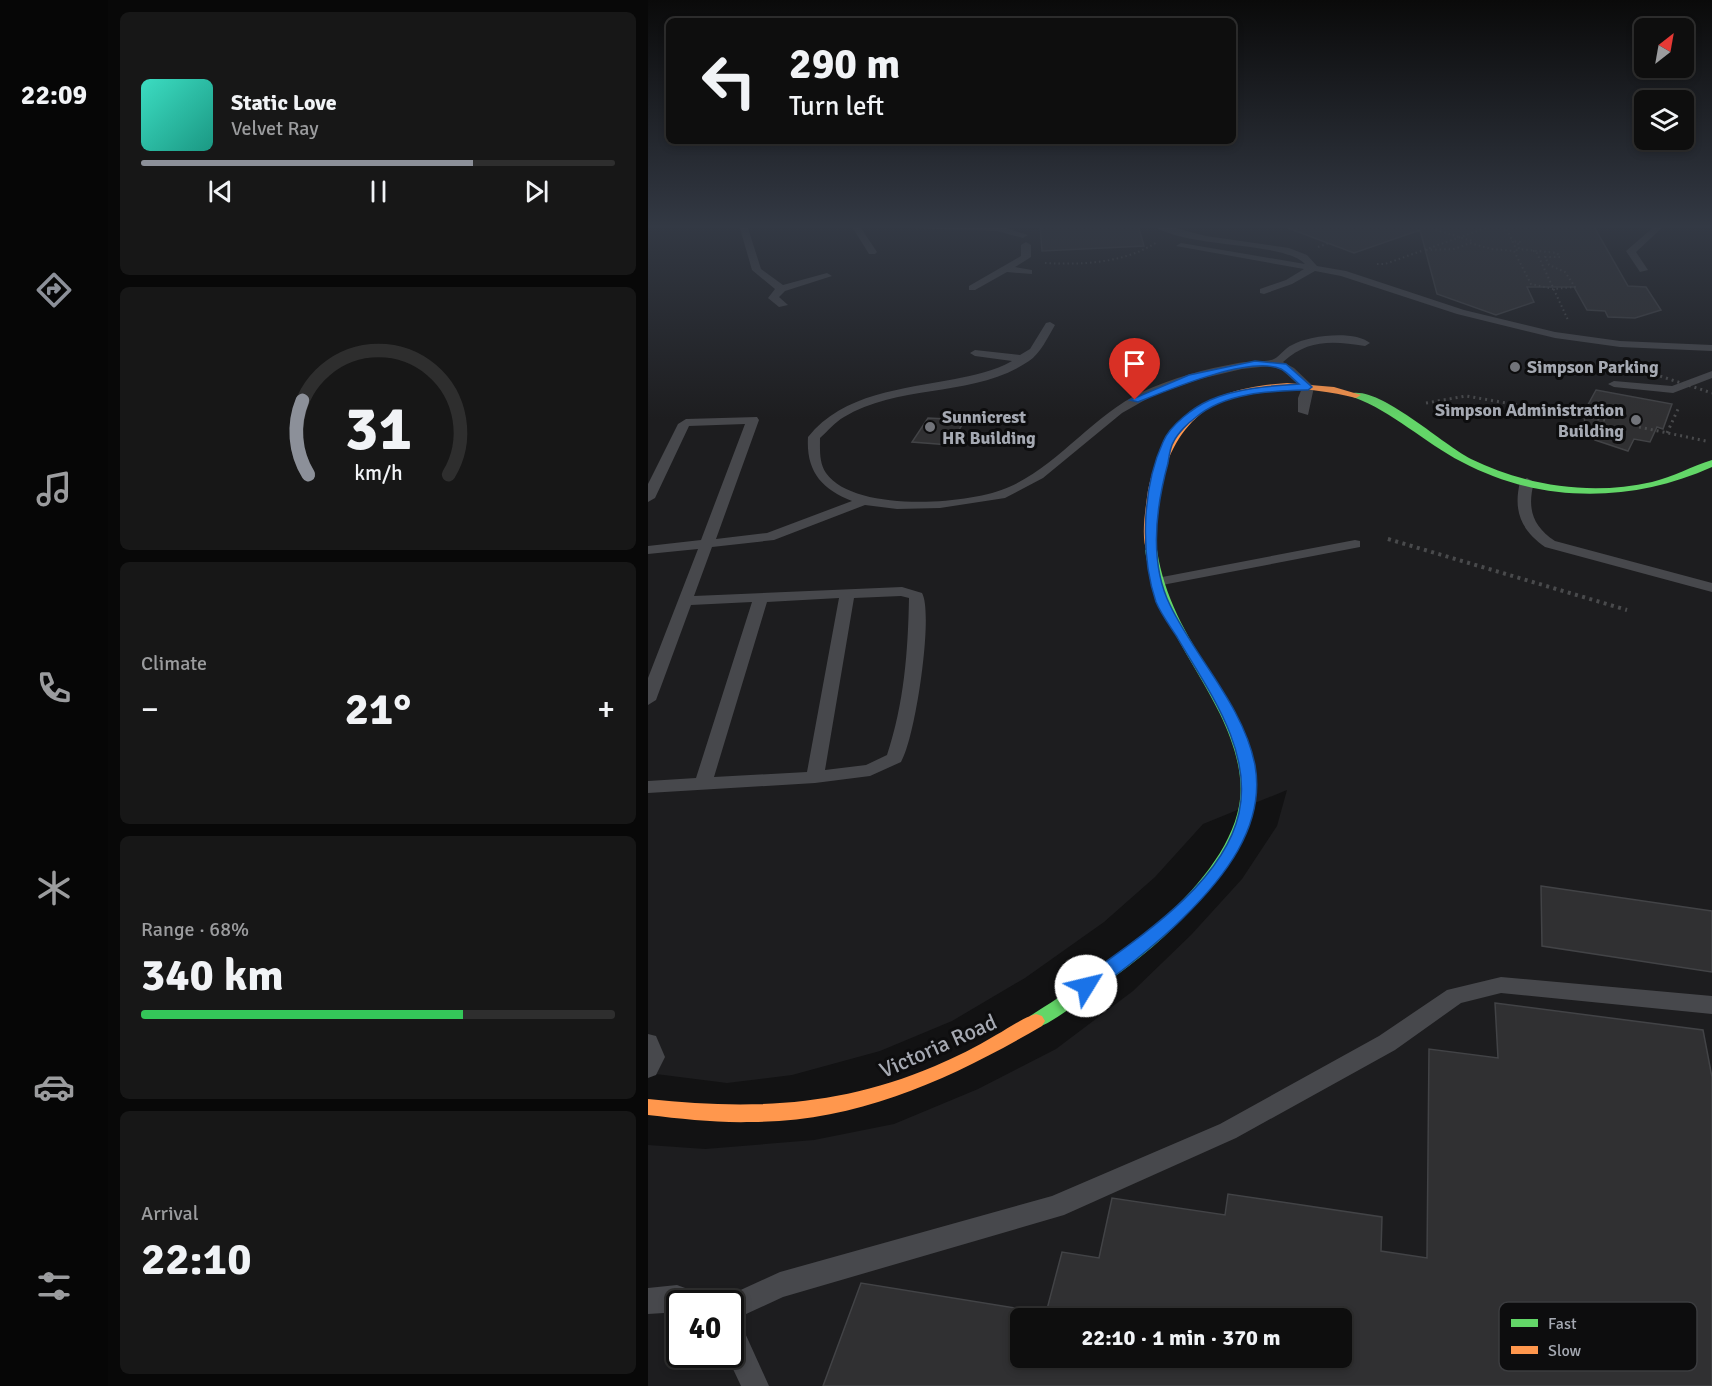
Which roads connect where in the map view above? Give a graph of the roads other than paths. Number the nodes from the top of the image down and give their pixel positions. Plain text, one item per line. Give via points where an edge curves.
1 (781, 289) edge
2 (1268, 290) edge
3 (1395, 290) edge
4 (1264, 291) dead end
5 (783, 305) dead end
6 (1050, 325) dead end
7 (1365, 343) dead end
8 (1712, 348) edge
9 (975, 353) dead end
10 (1025, 359) junction
11 (1275, 364) junction
12 (1712, 374) edge
13 (1614, 384) dead end
14 (1308, 387) junction
15 (1304, 412) dead end
16 (1712, 464) edge
17 (1527, 482) junction
18 (648, 498) edge
19 (864, 501) junction
20 (1355, 544) dead end
21 (705, 545) junction
22 (648, 550) edge
23 (1157, 582) junction
24 (1712, 588) edge
25 (847, 594) junction
26 (761, 598) junction
27 (685, 601) junction
28 (648, 700) edge
29 (815, 777) junction
30 (703, 784) junction
31 (648, 787) edge
32 (1712, 1005) edge
33 (648, 1043) edge
34 (648, 1068) edge
35 (648, 1107) edge
36 (666, 1299) edge
37 (648, 1301) edge
38 (744, 1302) edge
39 (744, 1362) edge
40 (755, 1386) edge

1 - 5 lane via 773,298
2 - 4 lane
3 - 8 lane via 1498,323 1578,339
6 - 10 lane via 1036,352
7 - 11 lane via 1332,338 1301,342
9 - 10 lane
10 - 19 lane via 983,376 856,405 823,425 814,437 816,466 825,480
11 - 14 lane via 1288,369
11 - 19 lane via 1209,372 1146,394 1102,422 1050,469 1012,491 970,501
12 - 13 lane via 1673,390
14 - 15 lane
14 - 17 street, Victoria Road via 1372,400 1468,461
14 - 23 street, Victoria Road via 1263,389 1214,402 1192,415 1168,441 1150,527
16 - 17 street, Victoria Road via 1678,480 1620,490 1592,491
17 - 24 lane via 1522,513 1532,531 1550,544
18 - 21 lane via 686,423 753,420
19 - 21 lane via 769,537
20 - 23 lane
21 - 22 lane
21 - 27 lane
23 - 35 street, Victoria Road via 1163,604 1183,641 1230,716 1247,766 1246,812 1232,848 1205,887 1163,928 1037,1021 967,1061 923,1079 839,1106 800,1111 702,1115
25 - 26 lane
25 - 29 lane
25 - 29 lane via 902,591 917,596 907,720 895,758 884,765
26 - 27 lane
26 - 30 lane
27 - 28 lane
29 - 30 lane
30 - 31 lane
32 - 38 lane via 1501,985 1455,996 1387,1043 1228,1131 1066,1202 780,1285
33 - 34 lane via 654,1057
36 - 37 lane
39 - 40 lane

